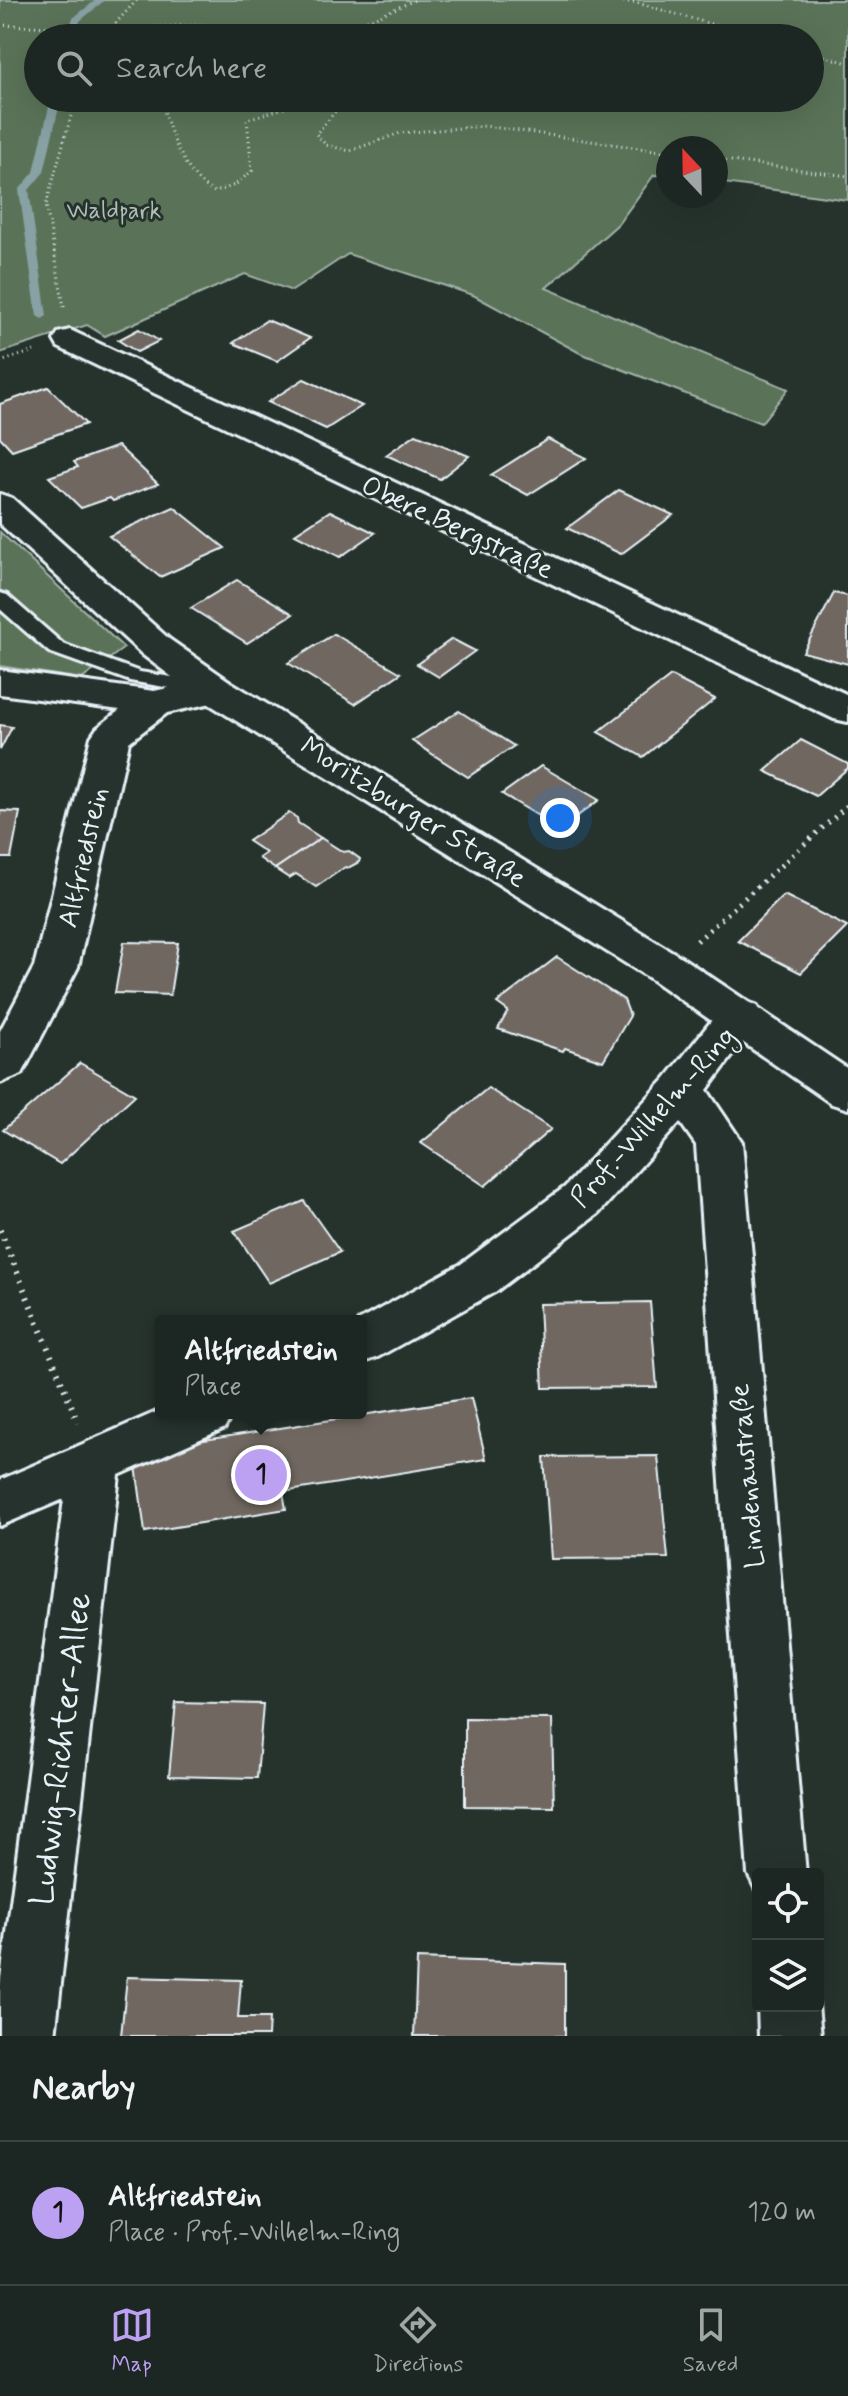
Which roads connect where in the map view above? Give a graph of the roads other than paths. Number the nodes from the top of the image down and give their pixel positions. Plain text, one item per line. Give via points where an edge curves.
1 (70, 340) road end
2 (0, 505) edge
3 (0, 599) edge
4 (0, 682) edge
5 (215, 690) junction
6 (154, 703) junction
7 (848, 710) edge
8 (740, 1016) junction
9 (0, 1067) edge
10 (682, 1090) junction
11 (848, 1092) edge
12 (367, 1340) edge
13 (193, 1419) edge
14 (95, 1461) junction
15 (0, 1504) edge
16 (777, 1868) edge
17 (788, 2012) edge
18 (24, 2036) edge
19 (790, 2036) edge

1 - 7 street, Obere Bergstraße
2 - 5 street, Moritzburger Straße via 156,647
3 - 5 lane via 56,648 137,677
4 - 6 street
5 - 6 street
5 - 8 street, Moritzburger Straße
6 - 9 street, Altfriedstein via 111,737 56,967
8 - 10 street, Prof.-Wilhelm-Ring
8 - 11 street, Moritzburger Straße
10 - 12 street, Prof.-Wilhelm-Ring via 582,1200 478,1278
10 - 16 street, Lindenaustraße via 719,1142
13 - 14 street
14 - 15 street
14 - 18 street, Ludwig-Richter-Allee
17 - 19 street

